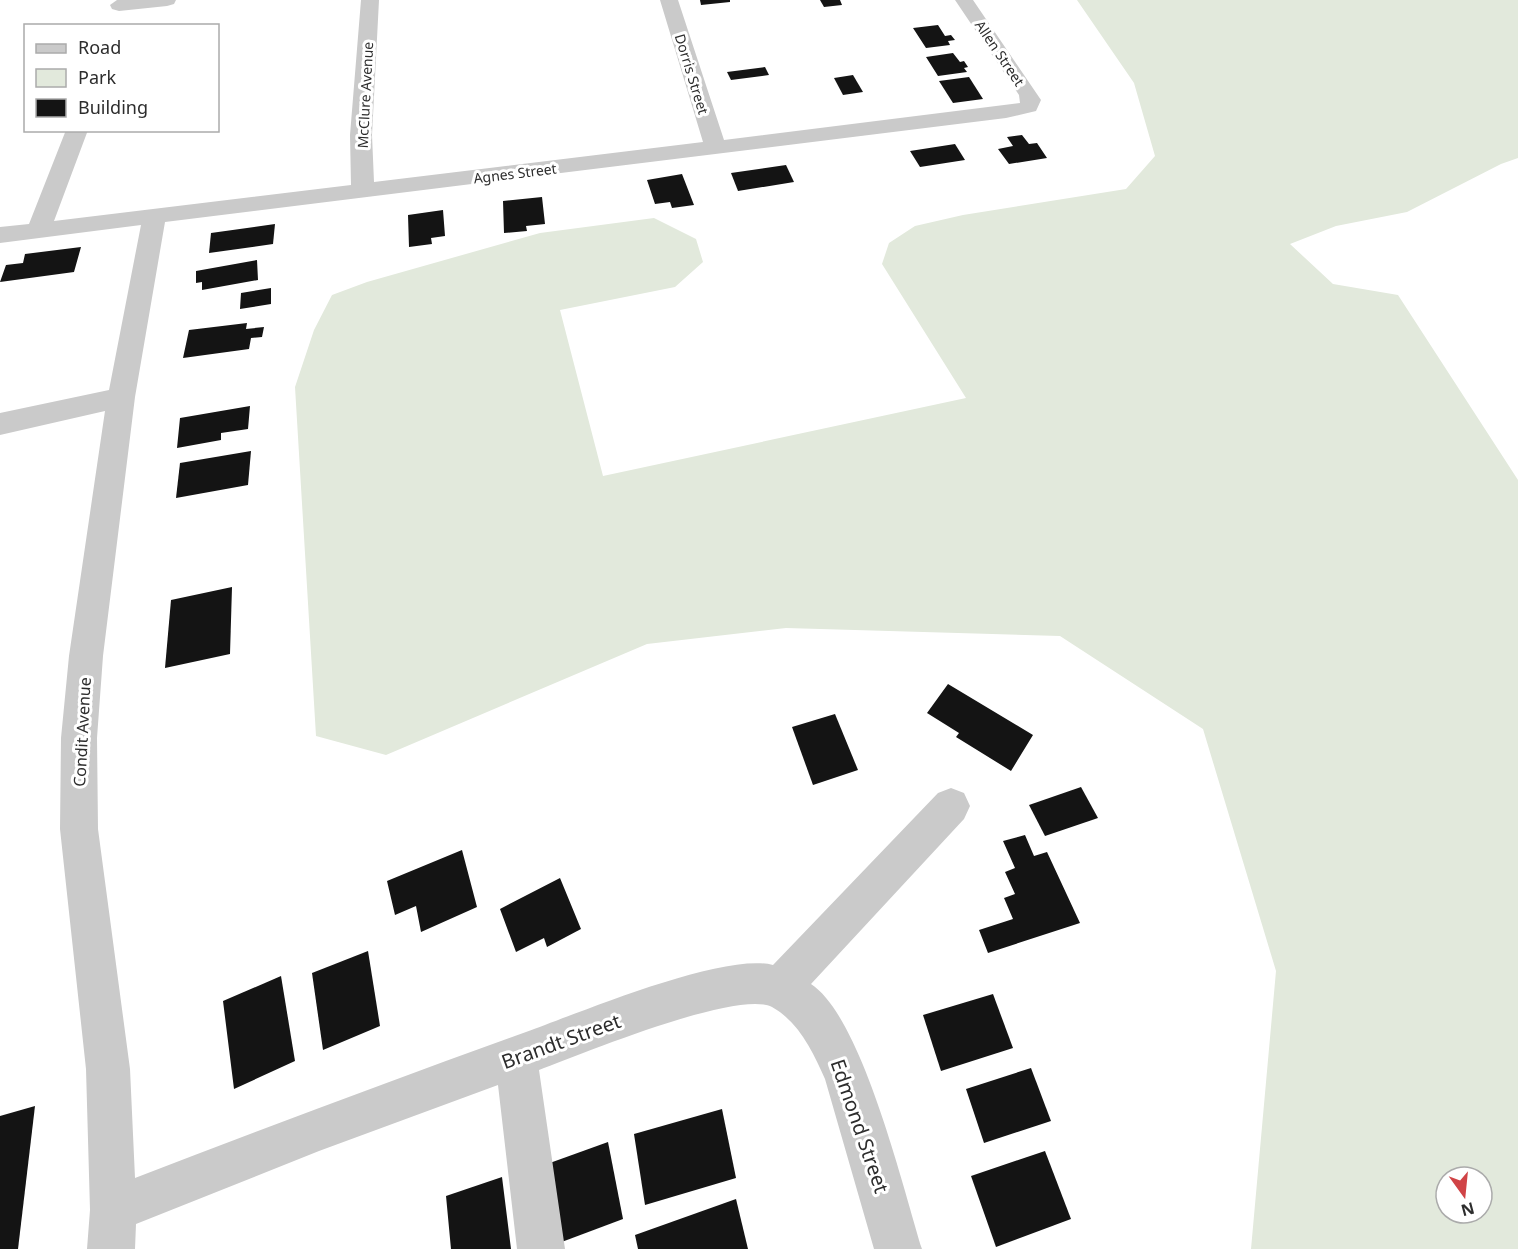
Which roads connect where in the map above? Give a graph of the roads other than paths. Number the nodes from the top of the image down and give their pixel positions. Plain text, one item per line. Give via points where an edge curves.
1 (167, 0) edge
2 (370, 0) edge
3 (669, 0) edge
4 (964, 0) edge
5 (120, 3) edge
6 (113, 24) edge
7 (1029, 107) joint
8 (76, 132) edge
9 (715, 147) junction
10 (363, 190) junction
11 (154, 218) junction
12 (39, 229) junction
13 (0, 235) edge
14 (121, 397) junction
15 (0, 424) edge
16 (951, 806) dead end
17 (780, 988) junction
18 (516, 1057) junction
19 (112, 1230) edge
20 (541, 1249) edge
21 (898, 1249) edge

1 - 5 street
2 - 10 street, McClure Avenue via 361,135
3 - 9 street, Dorris Street
4 - 7 street, Allen Street via 1029,95
5 - 6 street
7 - 9 street, Agnes Street
8 - 12 street
9 - 10 street, Agnes Street
10 - 11 street, Agnes Street
11 - 12 street, Agnes Street
11 - 14 street, Condit Avenue
12 - 13 street, Agnes Street
14 - 15 street
14 - 19 street, Condit Avenue via 86,656 79,738 79,829 108,1069
16 - 17 street
17 - 18 street, Brandt Street via 762,983 738,984 656,1006
17 - 21 street, Edmond Street via 812,1013 829,1039 846,1077
18 - 19 street, Brandt Street via 318,1129
18 - 20 street

